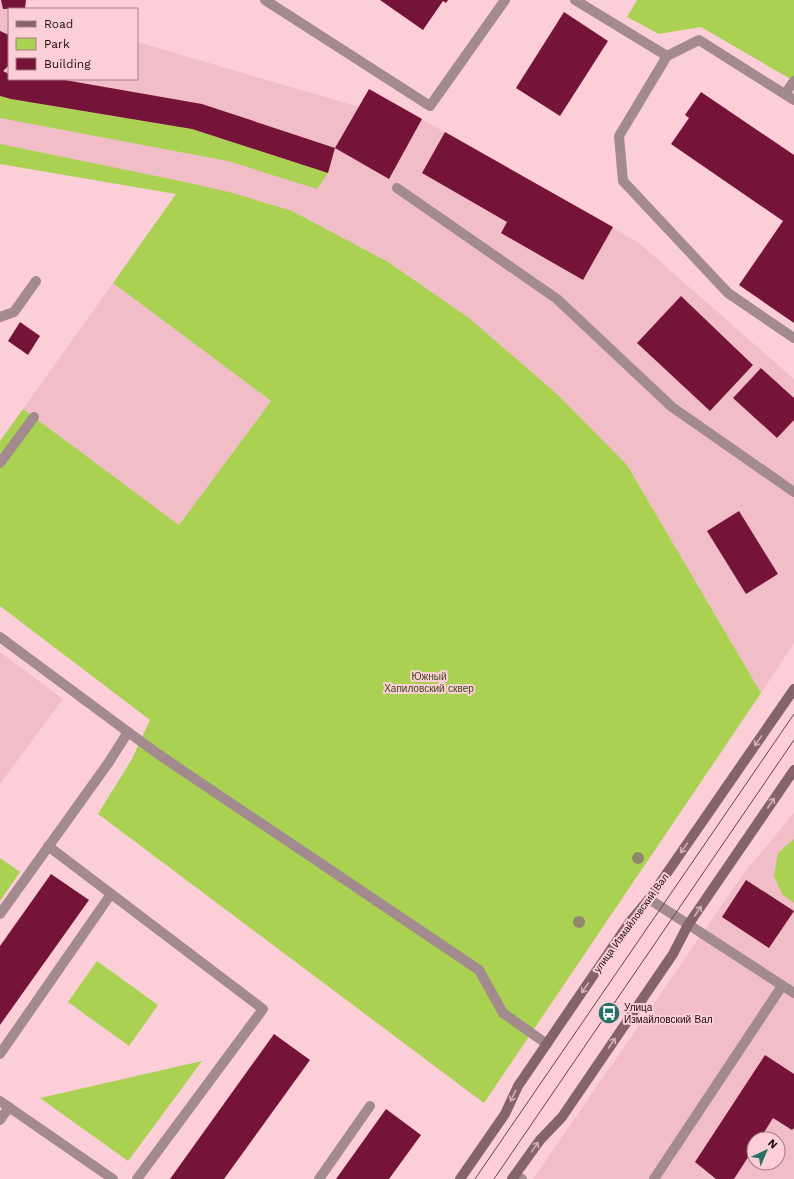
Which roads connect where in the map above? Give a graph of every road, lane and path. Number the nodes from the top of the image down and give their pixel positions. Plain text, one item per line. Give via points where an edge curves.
1 (265, 0) edge
2 (505, 0) edge
3 (575, 0) edge
4 (667, 56) junction
5 (794, 81) edge
6 (790, 97) edge
7 (396, 188) dead end
8 (36, 281) dead end
9 (0, 317) edge
10 (794, 338) edge
11 (34, 417) dead end
12 (0, 463) edge
13 (794, 492) edge
14 (0, 637) edge
15 (794, 689) edge
16 (128, 732) junction
17 (794, 770) edge
18 (48, 846) junction
19 (111, 894) junction
20 (649, 899) junction
21 (0, 914) edge
22 (688, 925) junction
23 (782, 986) junction
24 (794, 993) edge
25 (547, 1044) junction
26 (0, 1054) edge
27 (0, 1101) edge
28 (370, 1106) dead end
29 (9, 1107) junction
30 (0, 1120) edge
31 (517, 1178) edge
32 (113, 1179) edge
33 (137, 1179) edge
34 (319, 1179) edge
35 (460, 1179) edge
36 (654, 1179) edge

1 - 2 lane via 430,106
3 - 4 lane
4 - 6 lane via 699,40
4 - 10 lane via 619,136 623,181 728,293
5 - 6 lane
7 - 13 lane via 557,299 672,407
8 - 9 lane via 14,312
11 - 12 lane
14 - 16 lane
15 -> 20 main road, улица Измайловский Вал
16 - 18 lane
16 - 25 lane via 479,970 503,1014
22 -> 17 main road
18 - 19 lane
18 - 21 lane
19 - 26 lane
19 - 33 lane via 263,1009
20 - 22 lane
20 -> 25 main road, улица Измайловский Вал via 628,923
22 - 23 lane
31 -> 22 main road via 540,1140 562,1117 673,954
23 - 24 lane
23 - 36 lane
25 -> 35 main road, улица Измайловский Вал via 518,1086 505,1114
27 - 29 lane
28 - 34 lane
29 - 30 lane
29 - 32 lane

